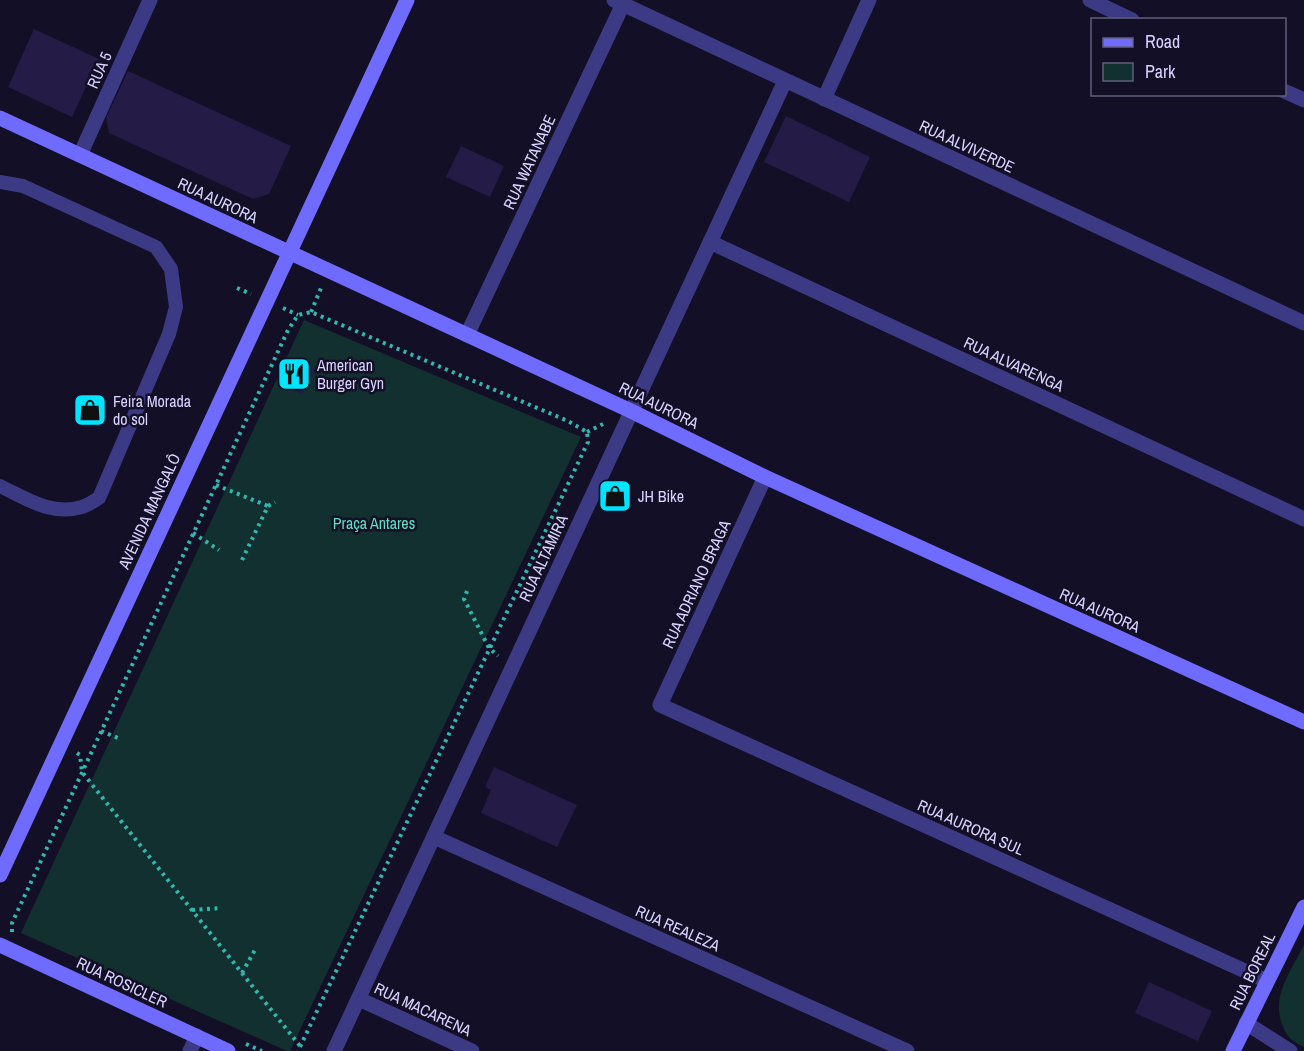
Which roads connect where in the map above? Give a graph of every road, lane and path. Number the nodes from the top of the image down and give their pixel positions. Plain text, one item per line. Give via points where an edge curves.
1 (150, 0) edge
2 (407, 0) edge
3 (1090, 0) edge
4 (867, 1) edge
5 (618, 2) edge
6 (1128, 18) edge
7 (785, 81) junction
8 (1286, 92) edge
9 (824, 99) junction
10 (1304, 100) edge
11 (0, 118) edge
12 (80, 155) junction
13 (0, 182) edge
14 (710, 242) junction
15 (289, 253) junction
16 (328, 271) junction
17 (311, 312) junction
18 (1304, 323) edge
19 (467, 335) junction
20 (631, 411) junction
21 (765, 477) junction
22 (216, 484) junction
23 (0, 486) edge
24 (275, 502) dead end
25 (268, 506) junction
26 (1304, 519) edge
27 (194, 533) junction
28 (219, 550) dead end
29 (242, 560) dead end
30 (467, 591) dead end
31 (489, 648) junction
32 (511, 670) junction
33 (660, 705) joint
34 (1304, 722) edge
35 (101, 731) junction
36 (118, 738) dead end
37 (60, 744) junction
38 (82, 772) junction
39 (434, 837) junction
40 (0, 875) edge
41 (1304, 907) edge
42 (222, 908) dead end
43 (192, 910) junction
44 (12, 933) dead end
45 (0, 945) edge
46 (256, 948) dead end
47 (242, 974) junction
48 (1267, 981) junction
49 (358, 999) junction
50 (1246, 1023) junction
51 (197, 1036) junction
52 (241, 1042) dead end
53 (299, 1049) edge
54 (190, 1051) edge
55 (228, 1051) edge
56 (262, 1051) edge
57 (334, 1051) edge
58 (472, 1051) edge
59 (907, 1051) edge
60 (1233, 1051) edge
61 (1290, 1051) edge

1 - 12 street, RUA 5
2 - 15 street, AVENIDA MANGALÔ
3 - 6 street
4 - 9 street
5 - 7 street, RUA ALVIVERDE
5 - 19 street, RUA WATANABE
7 - 9 street, RUA ALVIVERDE
7 - 14 street, RUA ALTAMIRA
8 - 10 street
9 - 18 street, RUA ALVIVERDE
11 - 12 street, RUA AURORA
12 - 15 street, RUA AURORA
13 - 23 lane via 23,186 156,247 171,269 176,307 170,334 99,498 83,507 47,508
14 - 20 street, RUA ALTAMIRA
14 - 26 street, RUA ALVARENGA
15 - 16 street, RUA AURORA
15 - 37 street, AVENIDA MANGALÔ
16 - 17 path
16 - 19 street, RUA AURORA
17 - 22 path via 298,315 288,330
17 - 31 path via 587,432 588,442
19 - 20 street, RUA AURORA
20 - 21 street, RUA AURORA
20 - 32 street, RUA ALTAMIRA
21 - 33 street, RUA ADRIANO BRAGA
21 - 34 street, RUA AURORA
22 - 25 path
22 - 27 path
24 - 25 path
25 - 29 path
27 - 28 path
27 - 35 path
30 - 31 path via 464,599
31 - 32 path
31 - 53 path
32 - 39 street, RUA ALTAMIRA
33 - 48 street, RUA AURORA SUL
35 - 36 path
35 - 38 path
37 - 38 path via 80,755
37 - 40 street, AVENIDA MANGALÔ
38 - 43 path
38 - 44 path via 12,923
39 - 49 street, RUA ALTAMIRA
39 - 59 street, RUA REALEZA
41 - 48 street, RUA BOREAL
42 - 43 path
43 - 47 path
45 - 51 street, RUA ROSICLER
46 - 47 path
47 - 53 path
48 - 50 street, RUA BOREAL
49 - 57 street, RUA ALTAMIRA
49 - 58 street, RUA MACARENA
50 - 60 street, RUA BOREAL
50 - 61 street
51 - 54 street
51 - 55 street, RUA ROSICLER
52 - 56 path

